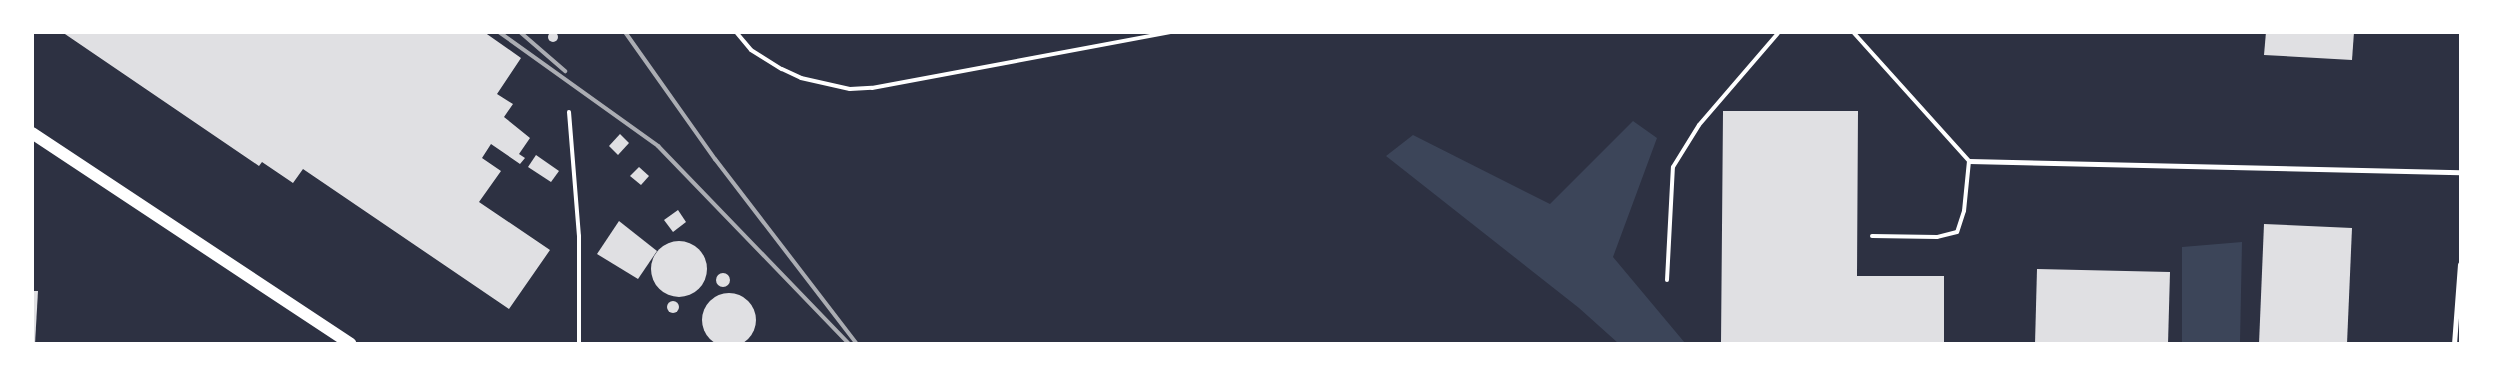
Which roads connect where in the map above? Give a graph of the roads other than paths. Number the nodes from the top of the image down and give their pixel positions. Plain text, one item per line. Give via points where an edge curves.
1 (736, 32) edge
2 (856, 32) edge
3 (861, 32) edge
4 (1172, 32) edge
5 (1780, 32) edge
6 (1853, 32) edge
7 (569, 112) dead end
8 (32, 133) edge
9 (1969, 160) junction
10 (2460, 172) edge
11 (1872, 236) dead end
12 (2460, 264) edge
13 (1667, 280) dead end
14 (351, 344) edge
15 (579, 344) edge
16 (2454, 344) edge

1 - 4 lane via 751,50 788,72 829,86 850,89 872,88
2 - 3 lane
5 - 13 lane via 1699,125 1673,167
6 - 9 lane
7 - 15 lane via 580,236
8 - 14 main road
9 - 10 street
9 - 11 lane via 1964,211 1957,232 1936,237
12 - 16 street

